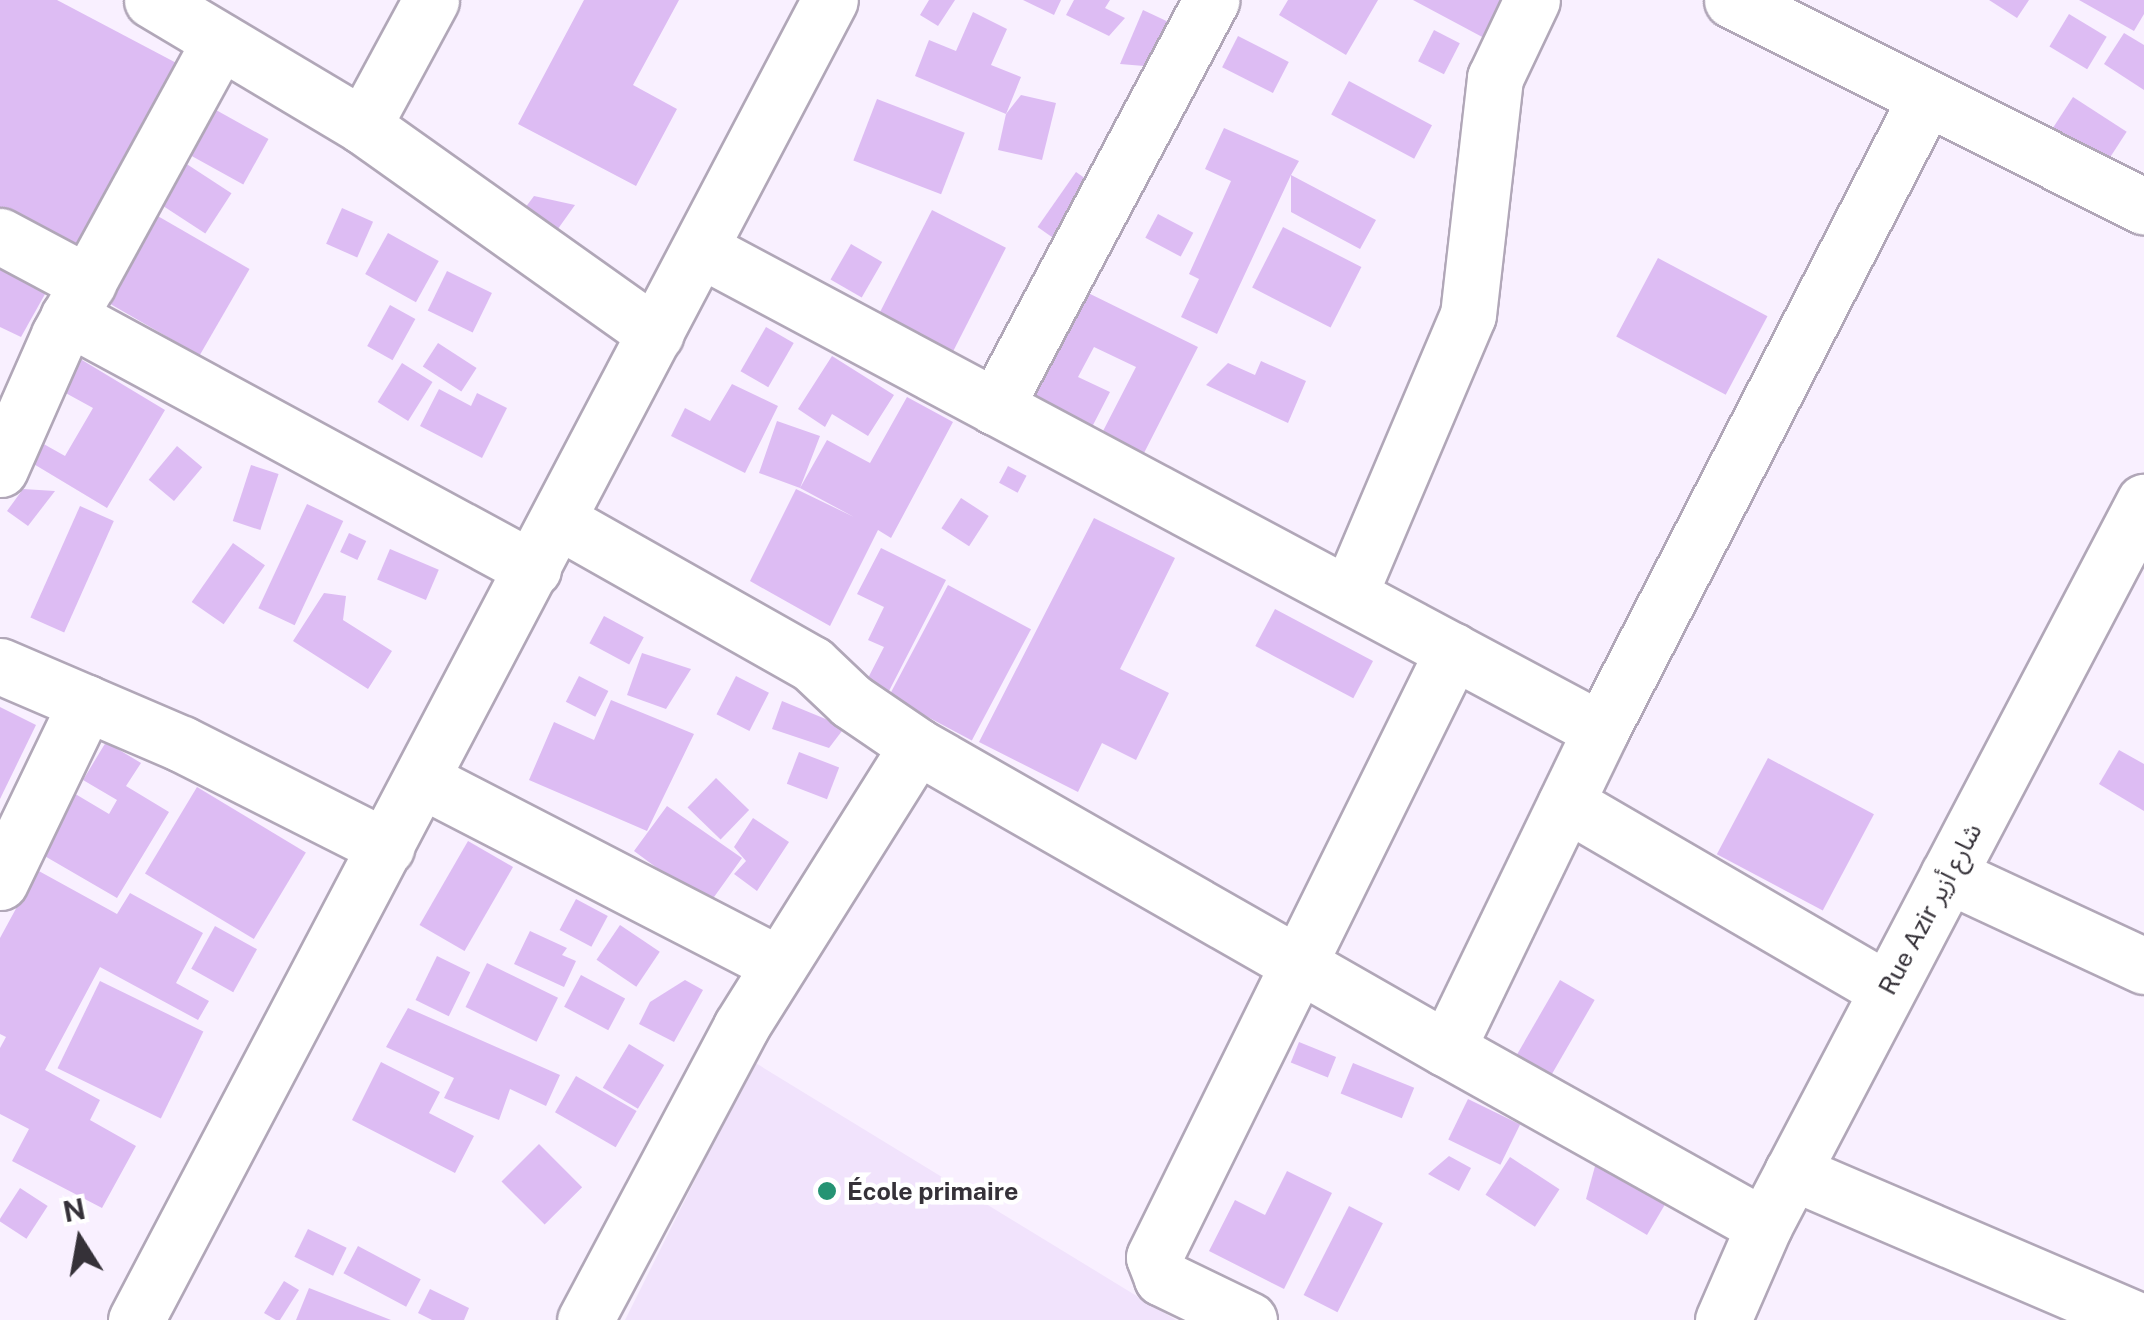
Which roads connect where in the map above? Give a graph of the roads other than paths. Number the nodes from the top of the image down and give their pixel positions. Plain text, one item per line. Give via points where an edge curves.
1 (152, 0) edge
2 (431, 0) edge
3 (830, 0) edge
4 (1212, 0) edge
5 (1532, 0) edge
6 (1732, 0) edge
7 (220, 40) junction
8 (1926, 98) junction
9 (362, 126) junction
10 (2144, 206) edge
11 (0, 236) edge
12 (700, 249) junction
13 (78, 300) junction
14 (656, 334) junction
15 (995, 407) junction
16 (0, 469) edge
17 (2144, 502) edge
18 (559, 521) junction
19 (533, 569) junction
20 (1349, 596) junction
21 (1453, 651) junction
22 (0, 666) edge
23 (86, 703) junction
24 (1601, 730) junction
25 (918, 746) junction
26 (422, 780) junction
27 (1566, 803) junction
28 (386, 847) junction
29 (1948, 875) junction
30 (0, 882) edge
31 (1301, 963) junction
32 (779, 964) junction
33 (2144, 966) edge
34 (1888, 990) junction
35 (1447, 1049) junction
36 (1792, 1172) junction
37 (1764, 1226) junction
38 (136, 1320) edge
39 (585, 1320) edge
40 (1250, 1320) edge
41 (1723, 1320) edge
42 (2137, 1320) edge

1 - 7 street
2 - 9 street
3 - 12 street
4 - 15 street
5 - 20 street via 1495,78 1468,315
6 - 8 street
7 - 9 street
7 - 13 street
8 - 10 street
8 - 24 street
9 - 14 street
11 - 13 street
12 - 14 street
12 - 15 street
13 - 16 street
13 - 19 street
14 - 18 street
15 - 20 street
17 - 29 street, Rue Azir شارع أزير
18 - 19 street
18 - 25 street via 812,664 851,702
19 - 26 street
20 - 21 street
21 - 24 street
21 - 31 street
22 - 23 street
23 - 28 street
23 - 30 street
24 - 27 street
25 - 31 street
25 - 32 street
26 - 28 street
26 - 32 street
27 - 34 street
27 - 35 street
28 - 38 street
29 - 33 street
29 - 34 street, Rue Azir شارع أزير
31 - 35 street
31 - 40 street via 1154,1258 1162,1278
32 - 39 street
34 - 36 street, Rue Azir شارع أزير
35 - 37 street
36 - 37 street, Rue Azir شارع أزير
36 - 42 street
37 - 41 street, Rue Azir شارع أزير

